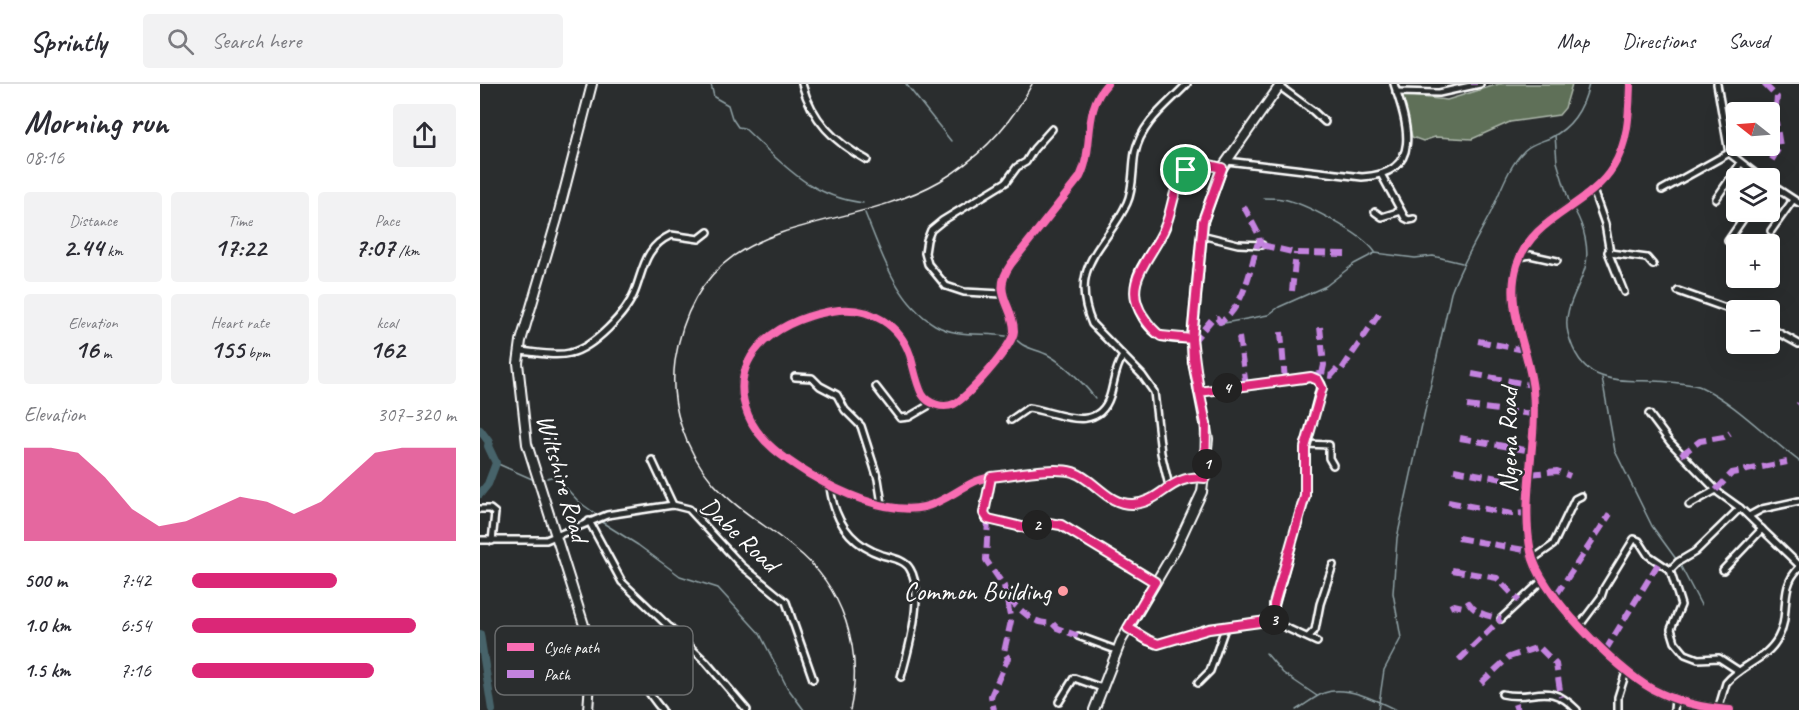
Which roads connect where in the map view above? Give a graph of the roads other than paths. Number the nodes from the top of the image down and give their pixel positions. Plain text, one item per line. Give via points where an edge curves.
1 (592, 84) edge
2 (801, 84) edge
3 (1107, 84) edge
4 (1187, 84) edge
5 (1394, 84) edge
6 (1435, 84) edge
7 (1480, 84) edge
8 (1630, 84) edge
9 (1717, 84) edge
10 (1280, 85) edge
11 (1396, 92) junction
12 (1434, 93) junction
13 (1325, 122) dead end
14 (1052, 129) dead end
15 (1726, 136) edge
16 (1726, 155) edge
17 (1732, 156) edge
18 (867, 160) dead end
19 (1740, 164) junction
20 (1224, 165) junction
21 (1746, 168) edge
22 (1381, 174) junction
23 (1593, 190) junction
24 (1662, 190) dead end
25 (1780, 191) edge
26 (1716, 200) dead end
27 (1796, 201) edge
28 (1401, 210) junction
29 (1375, 212) dead end
30 (1414, 219) dead end
31 (708, 231) dead end
32 (1771, 231) dead end
33 (1201, 235) junction
34 (1262, 245) dead end
35 (1608, 249) junction
36 (1520, 257) junction
37 (1557, 261) dead end
38 (1653, 265) dead end
39 (1678, 291) dead end
40 (1624, 292) dead end
41 (1002, 294) junction
42 (1726, 308) edge
43 (1780, 334) edge
44 (1192, 339) junction
45 (1799, 344) edge
46 (519, 351) junction
47 (1123, 356) junction
48 (795, 377) dead end
49 (876, 387) dead end
50 (1199, 392) junction
51 (933, 403) junction
52 (1649, 414) dead end
53 (1011, 420) dead end
54 (1305, 444) junction
55 (652, 460) dead end
56 (1333, 465) dead end
57 (991, 477) junction
58 (1205, 478) junction
59 (1169, 486) junction
60 (830, 487) junction
61 (1716, 490) junction
62 (1581, 496) dead end
63 (1799, 501) edge
64 (882, 504) junction
65 (673, 505) junction
66 (1689, 505) dead end
67 (1740, 508) junction
68 (480, 509) edge
69 (1749, 516) junction
70 (589, 521) junction
71 (1762, 529) junction
72 (557, 537) junction
73 (480, 540) edge
74 (492, 541) junction
75 (1533, 559) junction
76 (1333, 565) dead end
77 (1799, 567) edge
78 (1670, 570) junction
79 (1723, 570) dead end
80 (1543, 580) junction
81 (1155, 582) junction
82 (1501, 619) dead end
83 (1274, 620) junction
84 (1580, 625) junction
85 (584, 626) edge
86 (668, 626) edge
87 (1128, 628) junction
88 (1225, 628) junction
89 (1078, 636) dead end
90 (1308, 637) junction
91 (1317, 642) dead end
92 (693, 650) edge
93 (1116, 650) junction
94 (1739, 671) junction
95 (1626, 672) junction
96 (812, 677) dead end
97 (901, 677) dead end
98 (1198, 683) dead end
99 (1102, 688) junction
100 (1502, 694) dead end
101 (589, 695) edge
102 (651, 695) edge
103 (1675, 699) junction
104 (1059, 702) dead end
105 (1718, 709) edge
106 (588, 710) edge
107 (662, 710) edge
108 (747, 710) edge
109 (1094, 710) edge
110 (1577, 710) edge
111 (1618, 710) edge
112 (1674, 710) edge
113 (1730, 710) edge

1 - 46 street, Wiltshire Road
2 - 18 street via 811,110 825,130
3 - 41 street via 1090,113 1087,160 1080,177 1007,269
4 - 47 street via 1142,134 1135,152 1128,202 1087,270 1086,306 1092,324
5 - 11 street
6 - 12 street
7 - 12 street
8 - 23 street, Ngena Road via 1623,146 1611,171
9 - 15 street
10 - 13 street
10 - 20 street
11 - 12 street
11 - 22 street via 1408,136 1401,158
14 - 41 street via 1006,182 942,220 927,240 928,264 946,286 964,292
16 - 24 street
17 - 19 street
19 - 21 street
19 - 26 street
20 - 22 street via 1362,177
20 - 33 street via 1208,201
20 - 44 street via 1200,163 1182,176 1161,238 1139,270 1135,286 1139,311 1155,333 1166,338
22 - 28 street
23 - 35 street via 1605,224
23 - 36 street, Ngena Road via 1546,222
25 - 27 street
27 - 32 street
28 - 29 street via 1382,217
28 - 30 street via 1407,220
31 - 46 street via 699,239 671,236 653,247 629,304 582,349 564,354
33 - 34 street
33 - 44 street
35 - 38 street via 1614,255 1647,258
35 - 40 street
36 - 37 street via 1530,255
36 - 75 street, Ngena Road via 1513,304 1533,388 1528,530
39 - 42 street
41 - 51 street via 1013,326 1010,344 959,401 948,406
43 - 45 street
44 - 50 street
46 - 72 street, Wiltshire Road via 525,433
47 - 53 street via 1109,399 1092,416 1070,418 1028,408
47 - 59 street via 1154,392
48 - 64 street via 812,378 837,394 845,410 861,426
49 - 51 street via 900,418
50 - 54 street via 1311,377 1318,380 1321,393
50 - 58 street via 1208,439
51 - 60 street via 923,394 902,339 875,315 837,310 784,327 762,340 746,367 748,415 779,455
52 - 61 street
54 - 56 street via 1329,445
54 - 83 street via 1305,496 1274,604
55 - 65 street
57 - 59 street via 1069,471 1124,503 1143,502
57 - 64 street via 924,507 909,509
57 - 81 street via 984,515 988,519 1024,528 1048,521 1061,525
58 - 59 street via 1182,478
58 - 81 street via 1192,518
60 - 64 street
60 - 97 street via 835,512 848,533 872,551 904,563 912,572 913,629
61 - 66 street
61 - 67 street
62 - 75 street via 1575,499 1553,545
63 - 69 street
65 - 70 street, Dabe Road
65 - 96 street, Dabe Road via 693,513 741,565 786,602
67 - 69 street
67 - 78 street via 1695,552
68 - 74 street via 490,508 495,513
69 - 71 street
70 - 72 street, Dabe Road
70 - 86 street via 622,582
71 - 77 street
71 - 79 street
72 - 74 street, Dabe Road via 527,542
72 - 85 street, Wiltshire Road
73 - 74 street, Dabe Road
75 - 80 street, Ngena Road
76 - 90 street via 1315,630
77 - 94 street via 1787,584 1779,638 1762,658
78 - 84 street via 1647,555 1639,541 1633,541
78 - 94 street via 1681,602 1671,629 1678,647 1692,657 1719,658
80 - 82 street
80 - 84 street, Ngena Road
81 - 87 street
83 - 88 street
83 - 90 street
84 - 95 street, Ngena Road
87 - 88 street via 1158,644
87 - 93 street
88 - 98 street via 1210,671
89 - 93 street
90 - 91 street
92 - 108 street
93 - 99 street
94 - 105 street via 1723,686
95 - 103 street, Ngena Road
95 - 111 street
99 - 104 street via 1074,678
99 - 109 street
100 - 110 street via 1516,697 1548,692
101 - 106 street, Wiltshire Road
102 - 107 street
103 - 105 street, Ngena Road
103 - 112 street
105 - 113 street, Ngena Road

